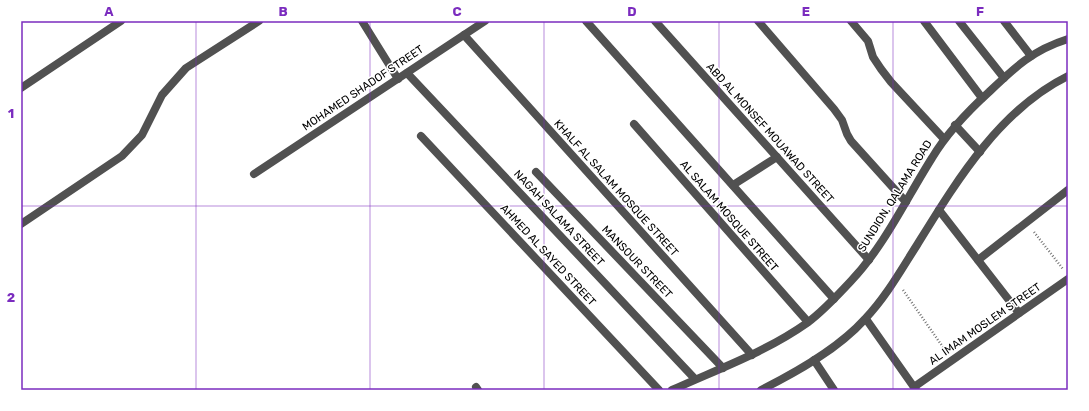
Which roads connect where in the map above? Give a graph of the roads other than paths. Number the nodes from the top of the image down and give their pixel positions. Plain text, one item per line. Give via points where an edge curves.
1 (121, 21) edge
2 (258, 21) edge
3 (362, 21) edge
4 (586, 21) edge
5 (655, 21) edge
6 (758, 21) edge
7 (851, 21) edge
8 (924, 21) edge
9 (959, 21) edge
10 (1004, 21) edge
11 (479, 22) edge
12 (464, 35) junction
13 (1068, 39) edge
14 (1031, 56) junction
15 (407, 73) junction
16 (1068, 76) edge
17 (1004, 78) junction
18 (398, 79) junction
19 (21, 88) edge
20 (982, 98) junction
21 (634, 124) dead end
22 (955, 125) junction
23 (421, 136) dead end
24 (944, 139) junction
25 (980, 152) junction
26 (777, 157) junction
27 (536, 172) dead end
28 (254, 174) dead end
29 (733, 186) junction
30 (1068, 190) edge
31 (906, 202) junction
32 (939, 210) junction
33 (21, 224) edge
34 (868, 260) junction
35 (978, 260) junction
36 (1068, 279) edge
37 (834, 299) junction
38 (1019, 313) junction
39 (866, 319) junction
40 (808, 322) junction
41 (752, 355) junction
42 (814, 360) junction
43 (723, 368) junction
44 (695, 379) junction
45 (915, 388) edge
46 (659, 390) edge
47 (672, 390) edge
48 (761, 390) edge
49 (834, 390) edge

1 - 19 street
2 - 33 street via 186,68 162,95 142,136 122,156
3 - 18 street
4 - 29 street
5 - 26 street, ABD AL MONSEF MOUAWAD STREET
6 - 31 street via 834,109 851,141
7 - 24 street via 868,41 874,57 891,82
8 - 20 street
9 - 17 street
10 - 14 street
11 - 12 street, MOHAMED SHADOF STREET
12 - 15 street, MOHAMED SHADOF STREET
12 - 41 street, KHALF AL SALAM MOSQUE STREET
13 - 14 street, SUNDION, QALAMA ROAD
14 - 17 street, SUNDION, QALAMA ROAD
15 - 18 street, MOHAMED SHADOF STREET
15 - 44 street, NAGAH SALAMA STREET
16 - 25 street via 1042,91 1020,109
17 - 20 street, SUNDION, QALAMA ROAD
18 - 28 street, MOHAMED SHADOF STREET
20 - 22 street, SUNDION, QALAMA ROAD
21 - 40 street, AL SALAM MOSQUE STREET
22 - 24 street, SUNDION, QALAMA ROAD
22 - 25 street
23 - 46 street, AHMED AL SAYED STREET
24 - 31 street, SUNDION, QALAMA ROAD
25 - 32 street
26 - 29 street
26 - 34 street, ABD AL MONSEF MOUAWAD STREET
27 - 43 street, MANSOUR STREET
29 - 37 street
30 - 35 street
31 - 34 street, SUNDION, QALAMA ROAD
32 - 35 street
32 - 39 street via 882,300
34 - 37 street, SUNDION, QALAMA ROAD
35 - 38 street
36 - 38 street, AL IMAM MOSLEM STREET
37 - 40 street, SUNDION, QALAMA ROAD
38 - 45 street, AL IMAM MOSLEM STREET
39 - 42 street via 842,341
39 - 45 street
40 - 41 street, SUNDION, QALAMA ROAD
41 - 43 street, SUNDION, QALAMA ROAD
42 - 48 street
42 - 49 street
43 - 44 street, SUNDION, QALAMA ROAD
44 - 47 street, SUNDION, QALAMA ROAD

